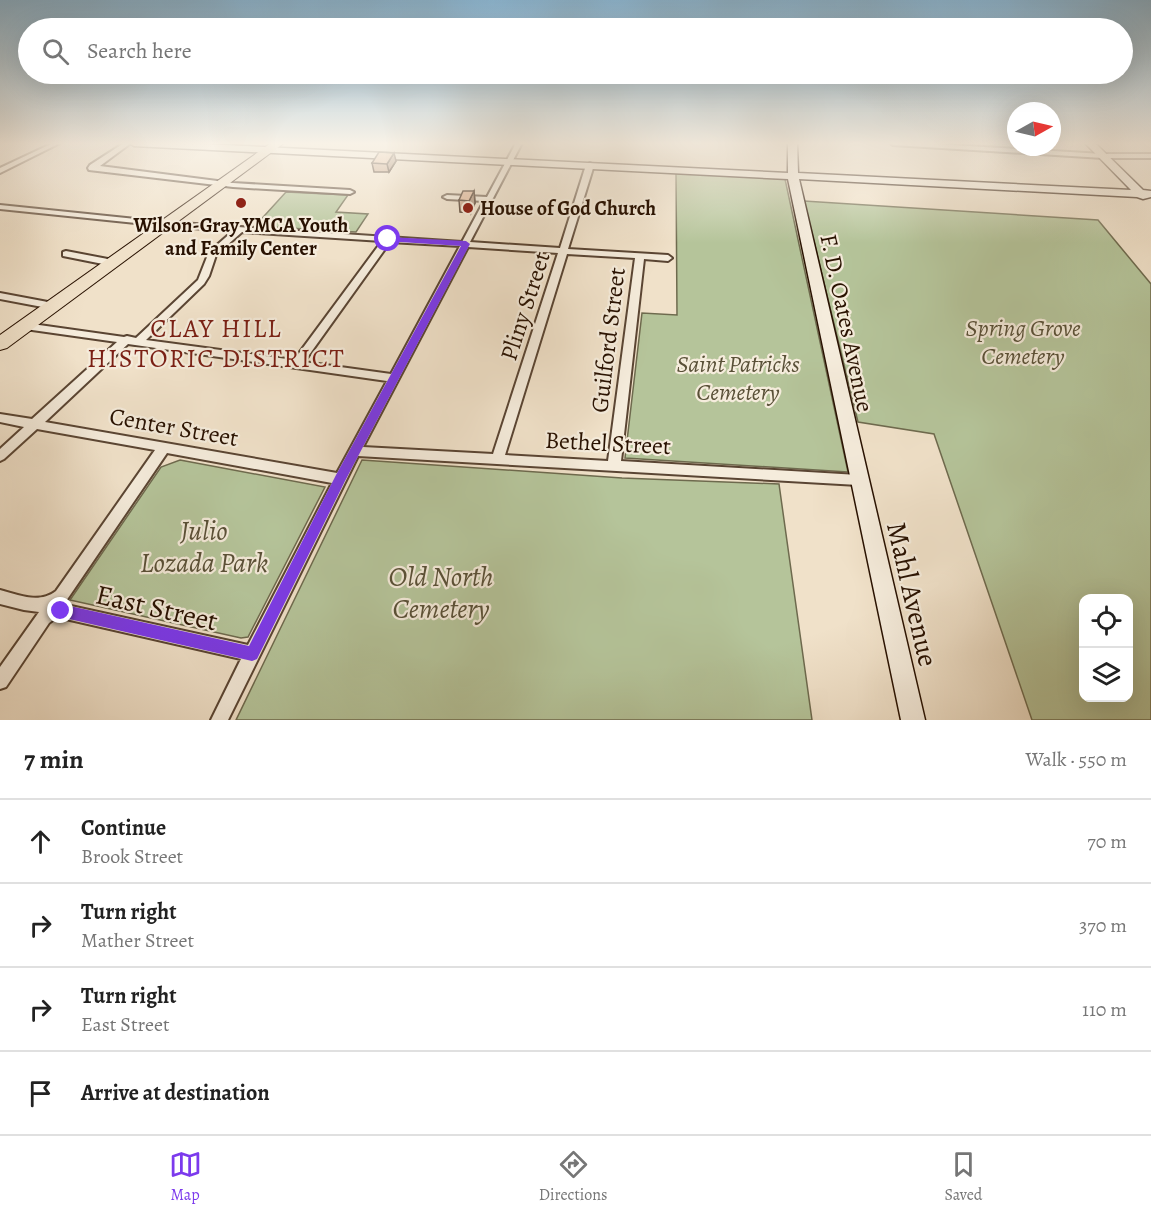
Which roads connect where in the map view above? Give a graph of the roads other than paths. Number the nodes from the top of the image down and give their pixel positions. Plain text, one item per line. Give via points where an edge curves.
1 (793, 176) edge
2 (157, 177) edge
3 (231, 177) edge
4 (502, 177) edge
5 (586, 177) edge
6 (805, 177) edge
7 (1127, 177) edge
8 (221, 184) junction
9 (350, 192) dead end
10 (1146, 193) edge
11 (447, 197) dead end
12 (490, 199) junction
13 (1151, 204) edge
14 (0, 207) edge
15 (165, 224) junction
16 (239, 230) junction
17 (388, 239) junction
18 (466, 244) junction
19 (564, 250) junction
20 (66, 254) dead end
21 (639, 256) junction
22 (668, 258) dead end
23 (112, 262) junction
24 (0, 296) edge
25 (53, 306) junction
26 (25, 326) junction
27 (127, 339) junction
28 (140, 340) junction
29 (0, 344) edge
30 (297, 364) junction
31 (393, 378) junction
32 (0, 418) edge
33 (36, 424) junction
34 (164, 447) junction
35 (354, 451) junction
36 (0, 456) edge
37 (498, 459) junction
38 (614, 465) junction
39 (340, 479) junction
40 (858, 480) junction
41 (0, 597) edge
42 (52, 608) junction
43 (252, 654) junction
44 (0, 681) edge
45 (219, 720) edge
46 (913, 720) edge

1 - 40 street, F. D. Oates Avenue
2 - 8 street
3 - 8 highway
4 - 12 street
5 - 19 street, Pliny Street
6 - 10 street
7 - 10 street
8 - 9 street
8 - 15 highway
10 - 13 street
11 - 12 street
12 - 18 street
14 - 15 street
15 - 16 street
15 - 23 highway
16 - 17 street
16 - 28 street via 213,254 201,282
17 - 18 street
17 - 30 street
18 - 19 street
18 - 31 street
19 - 21 street
19 - 37 street, Pliny Street
20 - 23 street
21 - 22 street
21 - 38 street, Guilford Street
23 - 25 highway
24 - 25 street
25 - 26 highway
26 - 27 street
26 - 29 highway
27 - 28 street
27 - 33 street
28 - 30 street
30 - 31 street
31 - 35 street
32 - 33 street, Center Street
33 - 34 street, Center Street
33 - 36 street
34 - 39 street, Center Street
34 - 42 street
35 - 37 street, Bethel Street
35 - 39 street
37 - 38 street, Bethel Street
38 - 40 street, Bethel Street
39 - 43 street
40 - 46 street, Mahl Avenue
41 - 42 street, East Street
42 - 43 street, East Street
42 - 44 street
43 - 45 street

